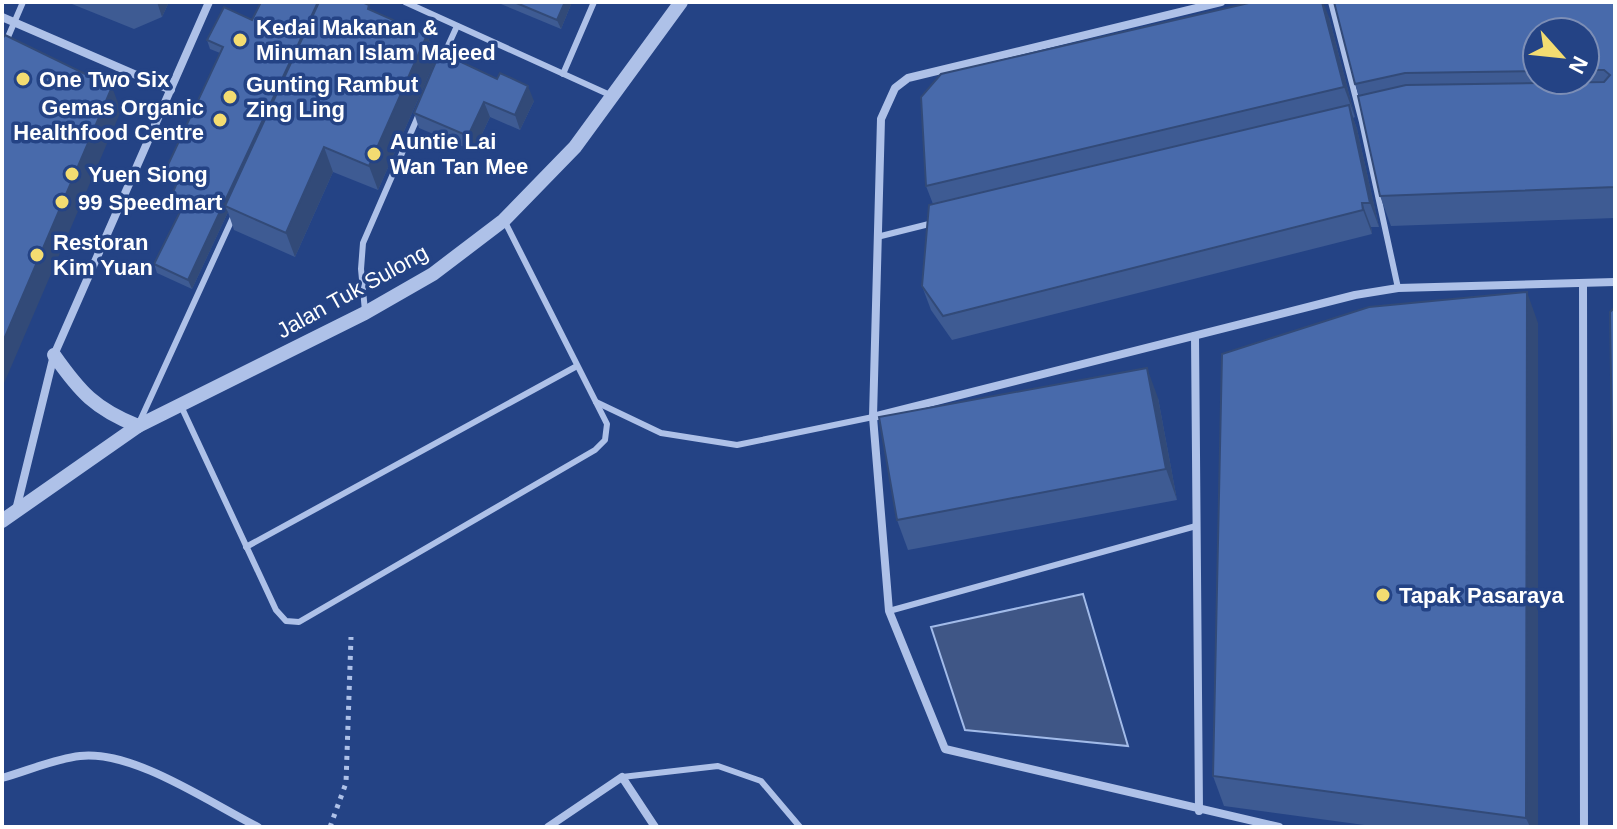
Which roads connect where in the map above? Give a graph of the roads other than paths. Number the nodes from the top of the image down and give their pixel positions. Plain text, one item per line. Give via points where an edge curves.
1 (23, 2) edge
2 (209, 2) edge
3 (405, 2) edge
4 (594, 2) edge
5 (681, 2) edge
6 (1221, 2) edge
7 (1331, 2) edge
8 (2, 17) edge
9 (14, 22) junction
10 (457, 26) junction
11 (2, 51) edge
12 (438, 69) edge
13 (563, 74) junction
14 (171, 90) junction
15 (613, 97) junction
16 (426, 98) edge
17 (1377, 118) edge
18 (1362, 122) junction
19 (1347, 125) edge
20 (241, 200) edge
21 (504, 220) junction
22 (937, 222) edge
23 (876, 237) junction
24 (1615, 282) edge
25 (1583, 283) junction
26 (1398, 288) junction
27 (365, 313) junction
28 (1195, 336) junction
29 (54, 355) junction
30 (577, 366) junction
31 (596, 402) junction
32 (181, 406) junction
33 (873, 417) junction
34 (138, 426) junction
35 (16, 511) junction
36 (2, 521) edge
37 (1196, 526) junction
38 (246, 547) junction
39 (889, 611) junction
40 (622, 777) junction
41 (2, 778) edge
42 (1199, 811) junction
43 (258, 827) edge
44 (548, 827) edge
45 (655, 827) edge
46 (800, 827) edge
47 (1279, 827) edge
48 (1584, 827) edge

1 - 9 lane
2 - 14 street
3 - 10 lane
4 - 13 lane
5 - 15 street, Jalan Tuk Sulong
6 - 23 street via 908,78 895,88 881,119
7 - 18 lane
8 - 9 street
9 - 11 lane
9 - 14 street
10 - 12 lane
10 - 13 lane
13 - 15 lane
14 - 29 street
15 - 21 street, Jalan Tuk Sulong via 575,147
16 - 27 lane via 363,243
17 - 18 lane
18 - 19 lane
18 - 26 lane
20 - 34 lane
21 - 27 street, Jalan Tuk Sulong via 433,274
21 - 30 lane
22 - 23 lane
23 - 33 street
24 - 25 street
25 - 26 street
25 - 48 street
26 - 28 street
27 - 32 street, Jalan Tuk Sulong
28 - 33 street
28 - 37 street
29 - 34 street via 80,392 107,414
29 - 35 street
30 - 31 lane
30 - 38 lane
31 - 33 lane via 661,433 737,445
31 - 38 lane via 607,424 605,440 595,450 299,622 280,617
32 - 34 street, Jalan Tuk Sulong
32 - 38 lane
33 - 39 street
34 - 35 street, Jalan Tuk Sulong
35 - 36 street, Jalan Tuk Sulong
37 - 39 lane
37 - 42 street
39 - 42 street via 945,749
40 - 44 street
40 - 45 street
40 - 46 lane via 718,766 761,781
41 - 43 street via 64,759 100,756 142,768
42 - 47 street

